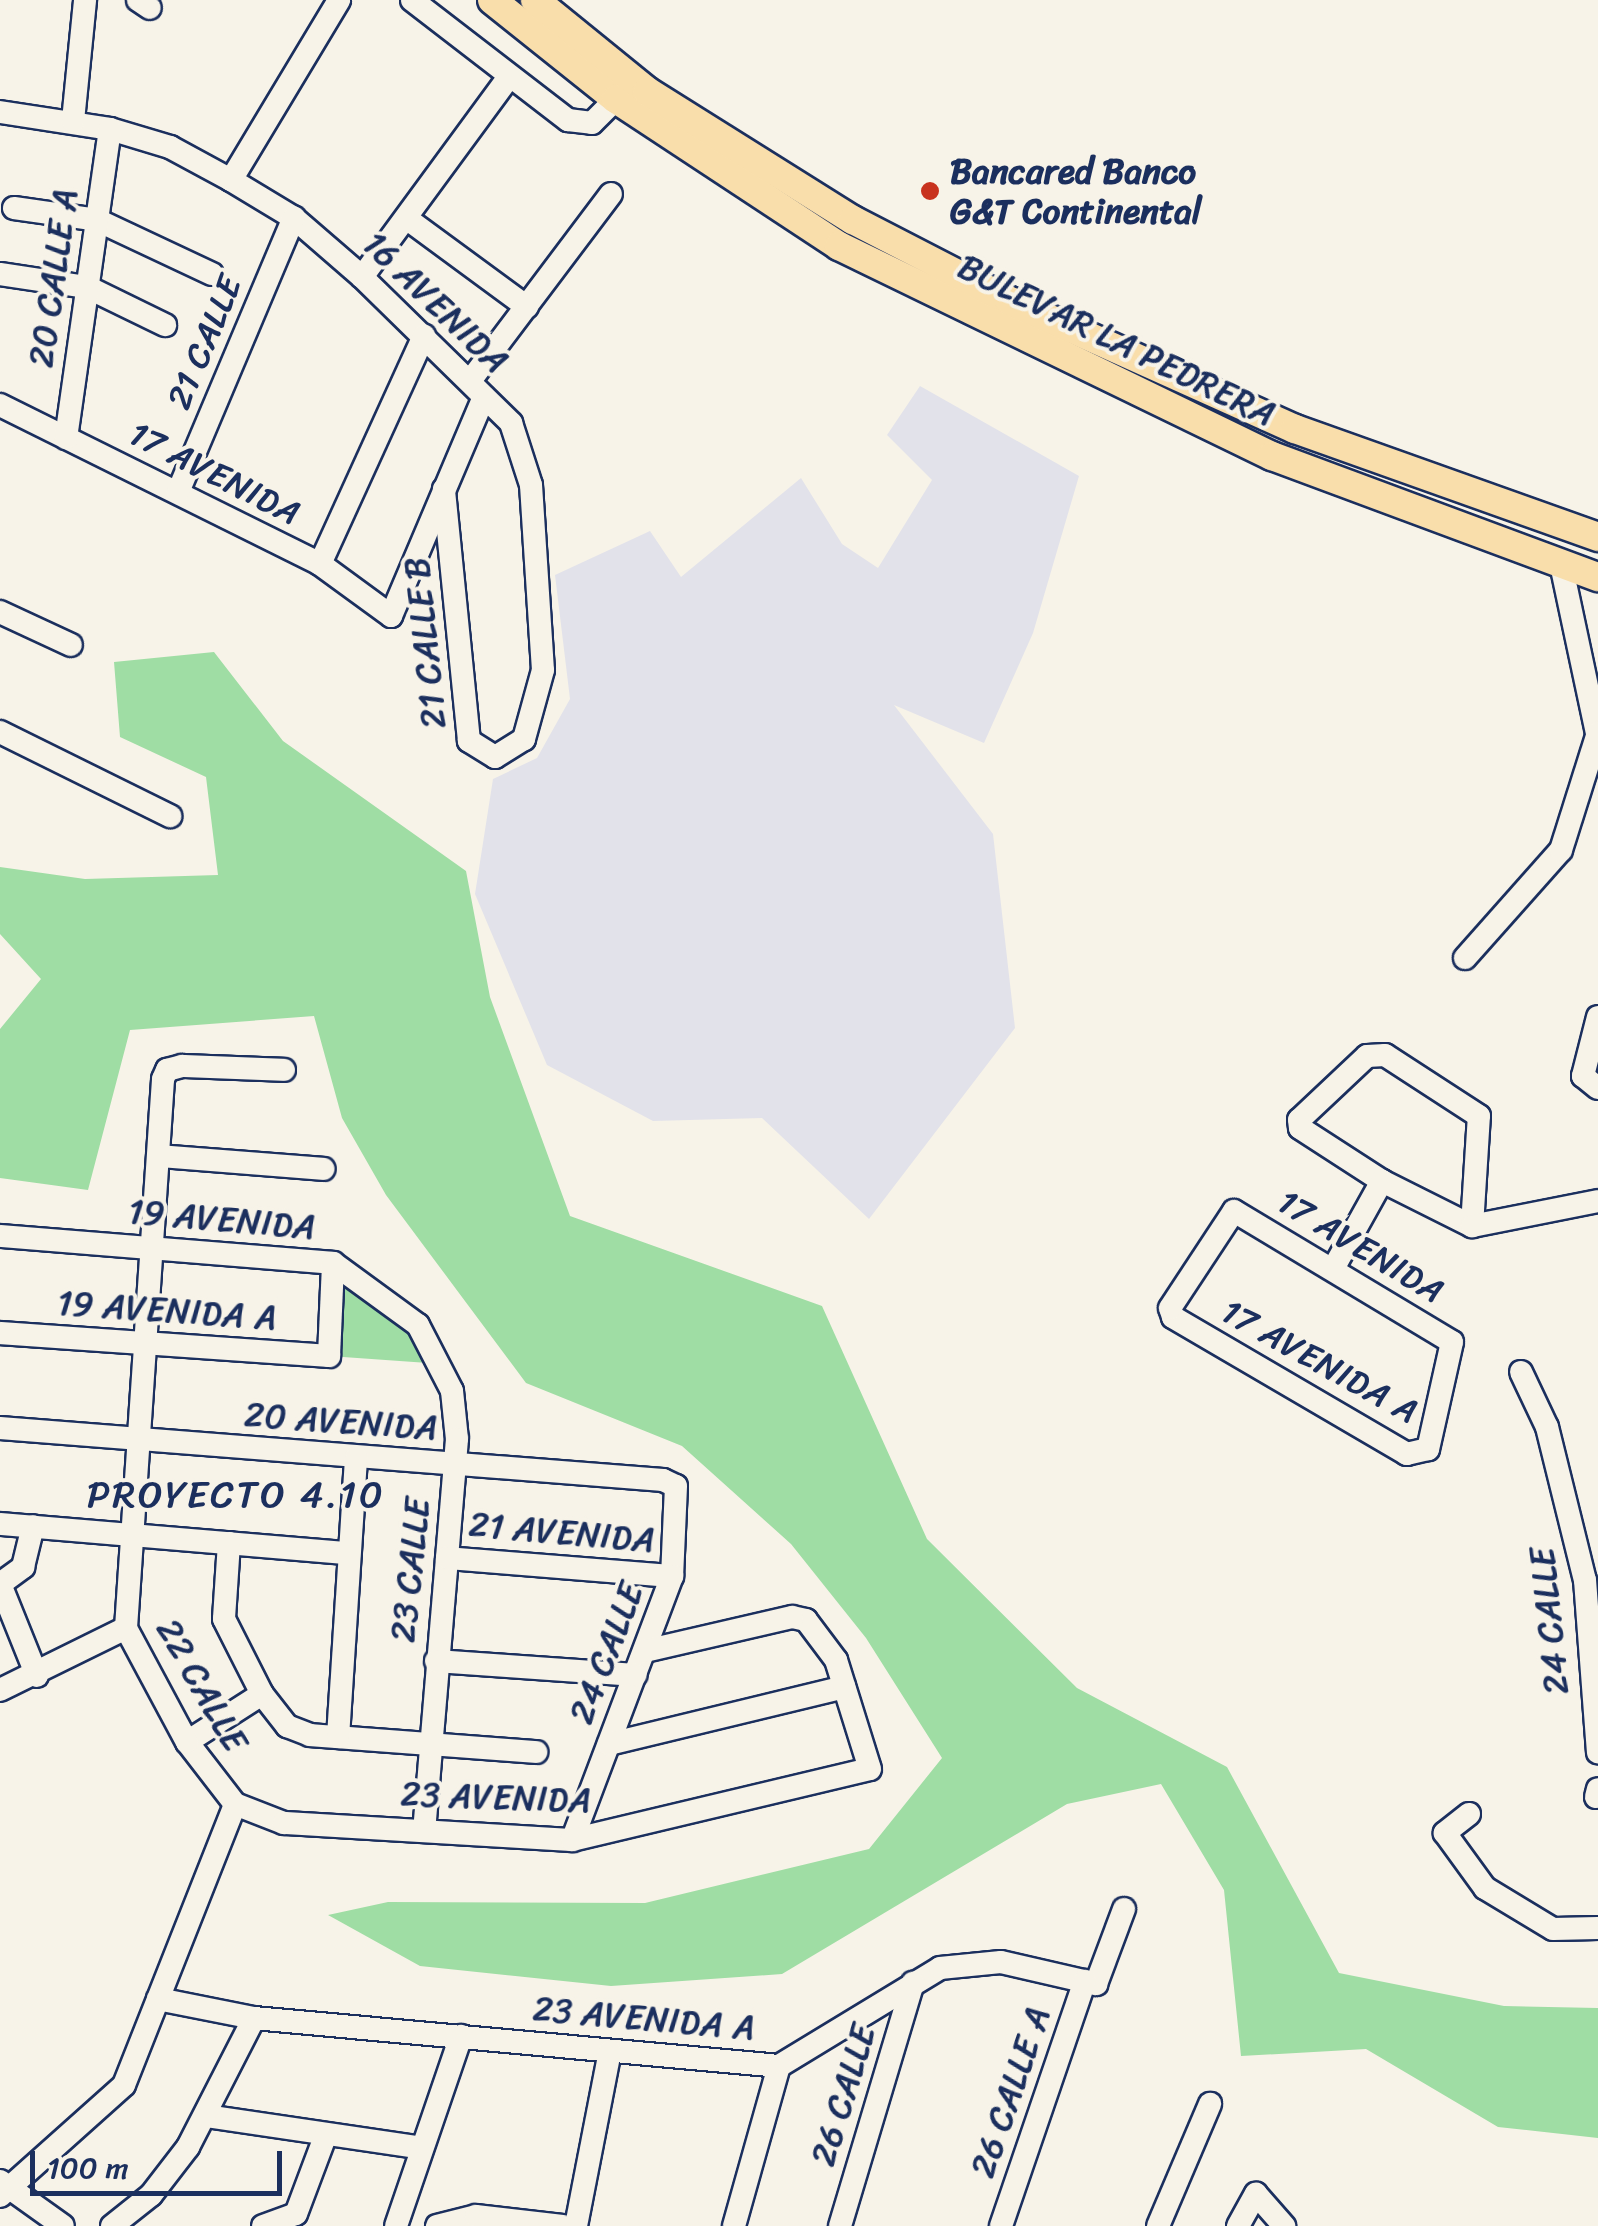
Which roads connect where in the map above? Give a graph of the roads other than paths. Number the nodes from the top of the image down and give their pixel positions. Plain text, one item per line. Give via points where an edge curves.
1 (85, 0) edge
2 (339, 0) edge
3 (412, 0) edge
4 (492, 0) edge
5 (535, 0) edge
6 (510, 77) junction
7 (616, 98) junction
8 (0, 112) edge
9 (73, 121) junction
10 (110, 129) junction
11 (231, 180) junction
12 (612, 194) dead end
13 (14, 208) dead end
14 (294, 218) junction
15 (406, 218) junction
16 (97, 220) junction
17 (0, 274) edge
18 (212, 274) dead end
19 (362, 277) junction
20 (88, 287) junction
21 (527, 307) junction
22 (166, 325) dead end
23 (424, 336) junction
24 (477, 389) junction
25 (0, 405) edge
26 (66, 438) junction
27 (444, 489) junction
28 (178, 492) junction
29 (1598, 536) edge
30 (320, 564) junction
31 (1561, 564) junction
32 (1598, 577) edge
33 (0, 612) edge
34 (391, 616) joint
35 (71, 645) dead end
36 (0, 732) edge
37 (1598, 734) edge
38 (512, 750) joint
39 (170, 816) dead end
40 (1465, 958) dead end
41 (1598, 1017) edge
42 (284, 1070) dead end
43 (1593, 1087) edge
44 (159, 1156) junction
45 (323, 1168) dead end
46 (1382, 1182) junction
47 (1598, 1202) edge
48 (1472, 1226) junction
49 (0, 1236) edge
50 (152, 1248) junction
51 (333, 1263) junction
52 (1334, 1269) junction
53 (1173, 1318) joint
54 (418, 1325) joint
55 (0, 1333) edge
56 (148, 1344) junction
57 (1521, 1372) dead end
58 (0, 1428) edge
59 (142, 1441) junction
60 (1433, 1443) joint
61 (356, 1458) junction
62 (457, 1464) junction
63 (676, 1486) joint
64 (0, 1524) edge
65 (33, 1526) junction
66 (1587, 1535) edge
67 (134, 1536) junction
68 (229, 1543) junction
69 (349, 1553) junction
70 (447, 1558) junction
71 (672, 1576) junction
72 (0, 1584) edge
73 (126, 1628) junction
74 (644, 1651) junction
75 (436, 1661) junction
76 (636, 1674) junction
77 (37, 1676) junction
78 (1594, 1681) edge
79 (844, 1688) junction
80 (0, 1690) edge
81 (262, 1694) junction
82 (338, 1737) junction
83 (187, 1742) junction
84 (609, 1744) junction
85 (430, 1746) junction
86 (536, 1752) dead end
87 (1598, 1753) edge
88 (235, 1804) junction
89 (1469, 1814) dead end
90 (424, 1831) junction
91 (572, 1840) junction
92 (1124, 1909) dead end
93 (1598, 1928) edge
94 (1091, 1982) junction
95 (913, 1983) junction
96 (158, 1999) junction
97 (254, 2018) junction
98 (461, 2036) junction
99 (610, 2051) junction
100 (779, 2066) junction
101 (1210, 2104) dead end
102 (206, 2116) junction
103 (326, 2134) junction
104 (422, 2148) junction
105 (2, 2189) edge
106 (63, 2226) edge
107 (112, 2226) edge
108 (263, 2226) edge
109 (396, 2226) edge
110 (438, 2226) edge
111 (562, 2226) edge
112 (576, 2226) edge
113 (734, 2226) edge
114 (840, 2226) edge
115 (1001, 2226) edge
116 (1158, 2226) edge
117 (1238, 2226) edge
118 (1284, 2226) edge

1 - 9 street
2 - 11 street
3 - 6 street
4 - 7 main road, BULEVAR LA PEDRERA
5 - 29 main road, BULEVAR LA PEDRERA via 647,91 853,220 1010,302 1295,429
6 - 7 street via 580,124 592,123
6 - 15 street
7 - 31 main road, BULEVAR LA PEDRERA via 839,246 1072,361 1272,456
8 - 9 street, 16 AVENIDA
9 - 10 street, 16 AVENIDA
10 - 11 street, 16 AVENIDA via 170,148
10 - 16 street, 20 CALLE A
11 - 14 street, 16 AVENIDA
12 - 21 street, 21 CALLE B
13 - 16 street
14 - 19 street, 16 AVENIDA
14 - 28 street, 21 CALLE
15 - 19 street
15 - 21 street
16 - 18 street
16 - 20 street, 20 CALLE A
17 - 20 street
19 - 23 street, 16 AVENIDA
20 - 22 street
20 - 26 street, 20 CALLE A
21 - 24 street, 21 CALLE B
23 - 24 street, 16 AVENIDA
23 - 30 street
24 - 27 street, 21 CALLE B
24 - 38 street, 16 AVENIDA via 511,423 531,485 543,670 533,720
25 - 26 street, 17 AVENIDA
26 - 28 street, 17 AVENIDA
27 - 34 street, 21 CALLE B
27 - 38 street, 21 CALLE B via 469,741 494,756
28 - 30 street, 17 AVENIDA
30 - 34 street, 17 AVENIDA
31 - 32 main road, BULEVAR LA PEDRERA
31 - 37 street
33 - 35 street
36 - 39 street
37 - 40 street via 1561,850
41 - 43 street via 1583,1076
42 - 44 street, 22 CALLE via 167,1070
44 - 45 street
44 - 50 street, 22 CALLE
46 - 48 street
46 - 48 street via 1300,1128 1299,1120 1367,1056 1385,1055 1475,1112 1481,1136
46 - 52 street
47 - 48 street
49 - 50 street, 19 AVENIDA
50 - 51 street, 19 AVENIDA
50 - 56 street, 22 CALLE
51 - 54 street, 19 AVENIDA
51 - 56 street, 19 AVENIDA A via 329,1356
52 - 53 street, 17 AVENIDA via 1234,1211 1170,1308
52 - 60 street, 17 AVENIDA via 1452,1342
53 - 60 street, 17 AVENIDA A via 1407,1454
54 - 62 street, 23 CALLE via 452,1391
55 - 56 street, 19 AVENIDA A
56 - 59 street, 22 CALLE
57 - 66 street, 24 CALLE
58 - 59 street, 20 AVENIDA
59 - 61 street, 20 AVENIDA
59 - 67 street, 22 CALLE
61 - 62 street, 20 AVENIDA
61 - 69 street
62 - 63 street, 20 AVENIDA
62 - 70 street, 23 CALLE
63 - 71 street, 24 CALLE
64 - 65 street
65 - 67 street
65 - 72 street via 23,1567
66 - 78 street, 24 CALLE
67 - 68 street
67 - 73 street, 22 CALLE
68 - 69 street
68 - 81 street via 224,1619
69 - 82 street
70 - 71 street, 21 AVENIDA
70 - 75 street, 23 CALLE
71 - 74 street, 24 CALLE
72 - 77 street
73 - 77 street
73 - 83 street, 22 CALLE
74 - 76 street, 24 CALLE
74 - 79 street via 801,1618 836,1660
75 - 76 street
75 - 85 street, 23 CALLE
76 - 84 street, 24 CALLE
77 - 80 street
78 - 87 street, 24 CALLE
79 - 84 street
79 - 91 street, 23 AVENIDA via 870,1769
81 - 82 street via 287,1726
81 - 83 street
82 - 85 street
83 - 88 street, 22 CALLE
84 - 91 street, 24 CALLE
85 - 86 street
85 - 90 street, 23 CALLE
88 - 90 street, 23 AVENIDA via 284,1823
88 - 96 street, 22 CALLE
89 - 93 street via 1446,1832 1485,1888 1552,1929
90 - 91 street, 23 AVENIDA
92 - 94 street, 26 CALLE A
94 - 95 street, 23 AVENIDA A via 966,1962
94 - 115 street, 26 CALLE A
95 - 100 street, 23 AVENIDA A
95 - 114 street, 26 CALLE
96 - 97 street, 23 AVENIDA A
96 - 105 street, 22 CALLE via 124,2085
97 - 98 street, 23 AVENIDA A
97 - 102 street
98 - 99 street, 23 AVENIDA A
98 - 104 street
99 - 100 street, 23 AVENIDA A
99 - 112 street
100 - 113 street
101 - 116 street
102 - 103 street
102 - 107 street via 150,2195
103 - 104 street
103 - 108 street via 296,2214
104 - 109 street
105 - 106 street
110 - 111 street via 476,2216
117 - 118 street via 1256,2194

